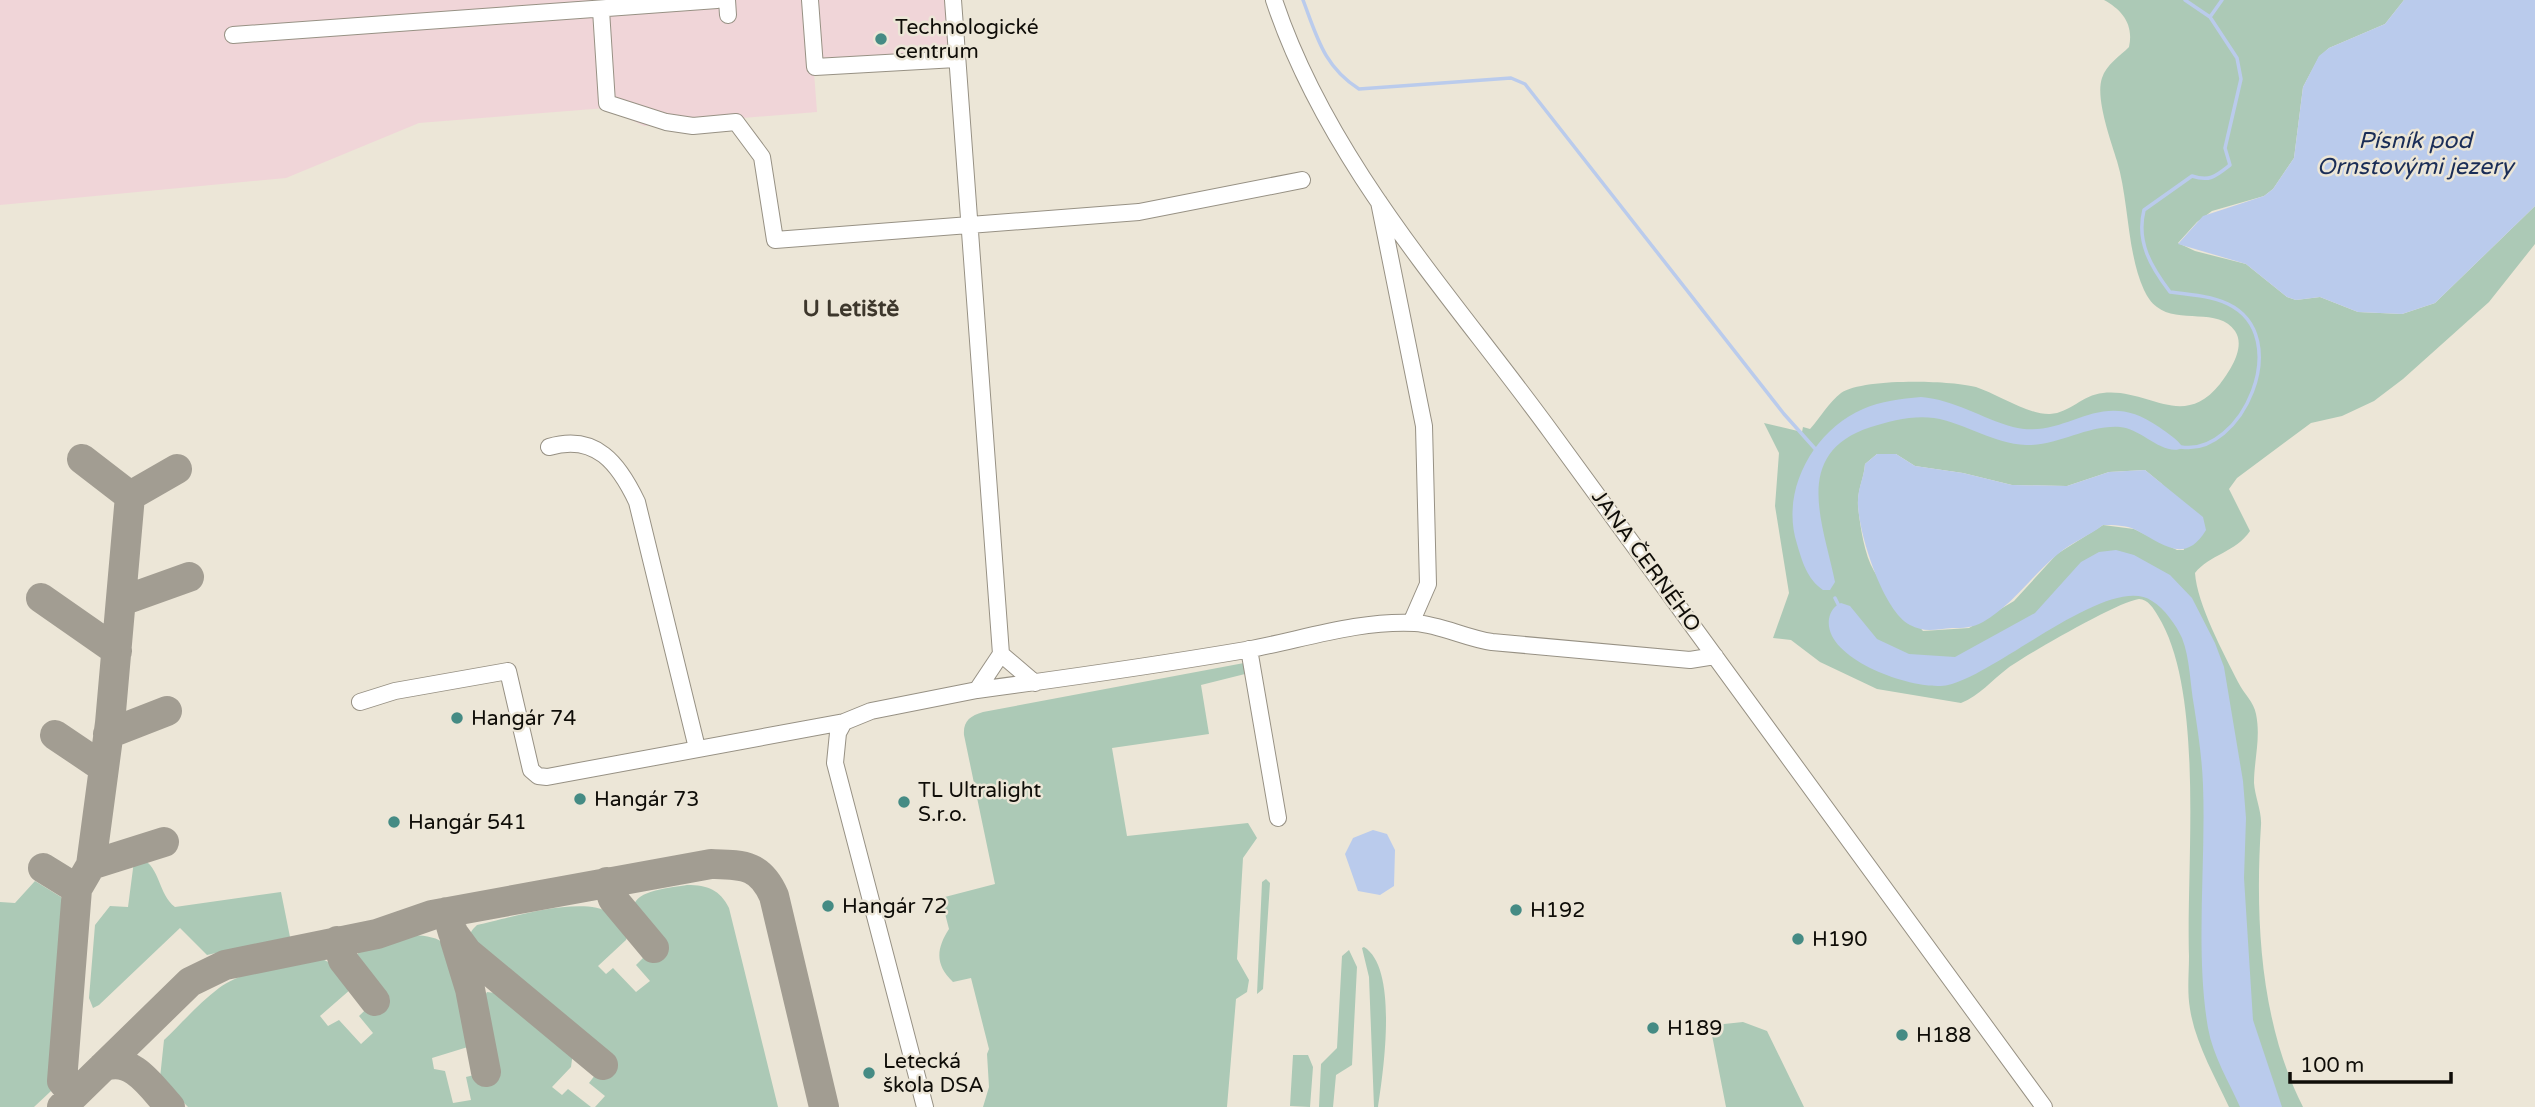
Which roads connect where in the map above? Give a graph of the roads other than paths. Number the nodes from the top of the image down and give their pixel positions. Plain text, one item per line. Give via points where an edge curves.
1 (717, 0) edge
2 (810, 0) edge
3 (953, 0) edge
4 (1275, 0) edge
5 (479, 8) edge
6 (601, 10) junction
7 (233, 36) dead end
8 (956, 59) junction
9 (1302, 180) dead end
10 (1378, 197) junction
11 (967, 226) junction
12 (549, 447) dead end
13 (1411, 623) junction
14 (1249, 649) junction
15 (1001, 654) junction
16 (1715, 656) junction
17 (1035, 683) junction
18 (977, 690) junction
19 (360, 702) dead end
20 (844, 722) junction
21 (697, 748) junction
22 (1278, 818) dead end
23 (925, 1107) edge
24 (2044, 1107) edge

1 - 6 street
2 - 8 street via 815,67
3 - 8 street
4 - 10 street, JANA ČERNÉHO via 1315,99
5 - 6 street
5 - 7 street
6 - 11 street via 607,103 693,126 736,122 762,157 775,240
8 - 11 street
9 - 11 street via 1139,212
10 - 13 street via 1424,426 1428,584
10 - 16 street, JANA ČERNÉHO
11 - 15 street
12 - 21 street via 567,442 588,445 625,477 637,502
13 - 14 street via 1329,631
13 - 16 street via 1436,625 1492,642 1690,660
14 - 17 street
14 - 22 street
15 - 17 street
15 - 18 street
16 - 24 street, JANA ČERNÉHO
17 - 18 street
18 - 20 street via 871,711
19 - 21 street via 508,671 531,770 538,776
20 - 21 street
20 - 23 street via 838,733 835,763

